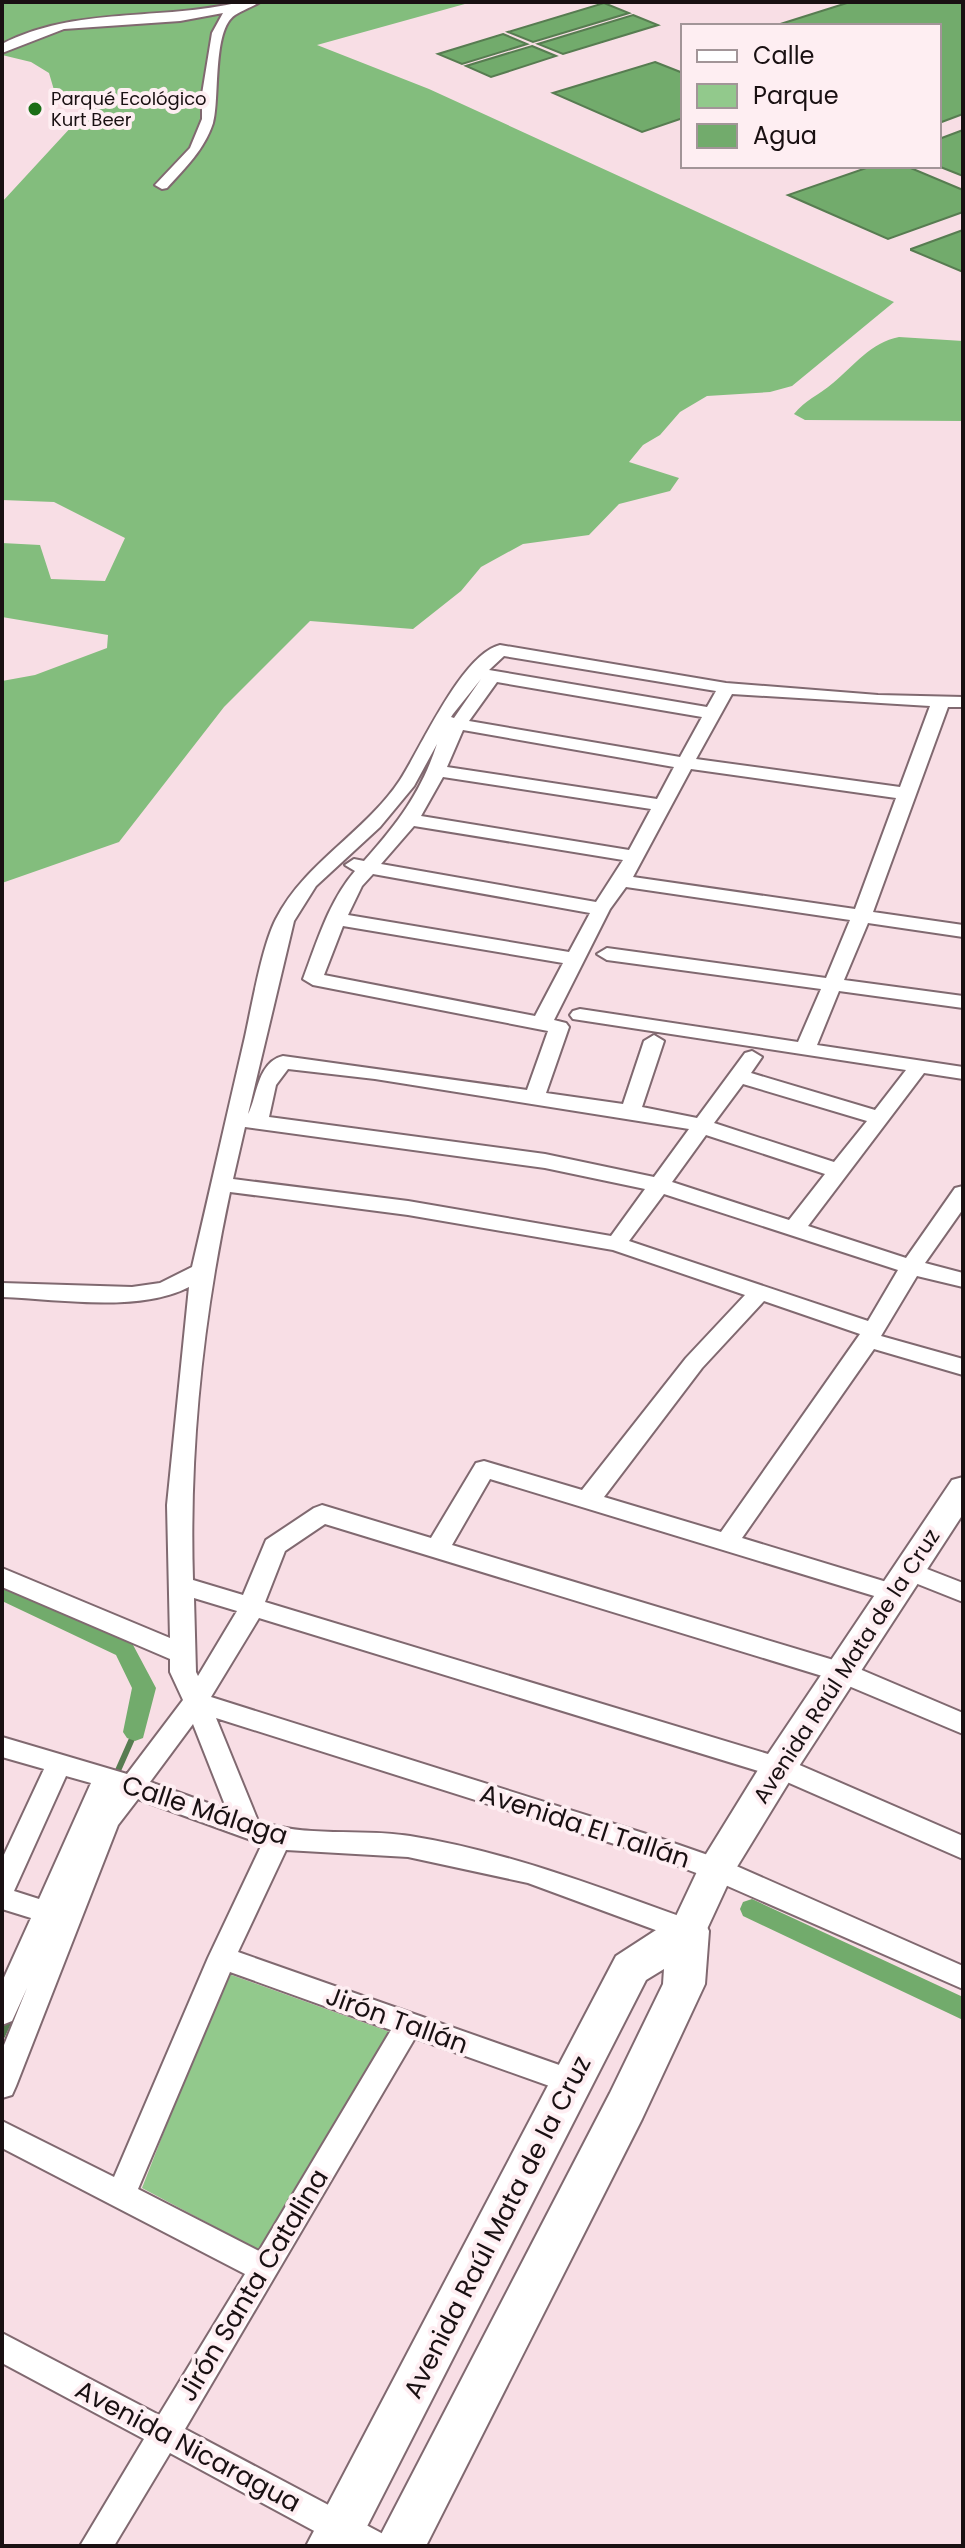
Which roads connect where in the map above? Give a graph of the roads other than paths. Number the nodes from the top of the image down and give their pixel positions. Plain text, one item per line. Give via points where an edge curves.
1 (254, 2) edge
2 (262, 2) edge
3 (2, 49) edge
4 (162, 185) dead end
5 (484, 675) junction
6 (726, 688) junction
7 (941, 701) junction
8 (963, 702) edge
9 (711, 713) junction
10 (449, 722) junction
11 (684, 763) junction
12 (437, 771) junction
13 (908, 794) junction
14 (661, 805) junction
15 (410, 820) junction
16 (634, 856) junction
17 (333, 860) junction
18 (365, 868) junction
19 (621, 881) junction
20 (601, 909) junction
21 (861, 918) junction
22 (336, 919) junction
23 (963, 931) edge
24 (607, 954) dead end
25 (575, 959) junction
26 (833, 982) junction
27 (963, 1002) edge
28 (580, 1015) dead end
29 (542, 1023) junction
30 (654, 1041) dead end
31 (804, 1051) junction
32 (752, 1057) dead end
33 (738, 1076) junction
34 (963, 1076) edge
35 (535, 1096) junction
36 (631, 1111) junction
37 (880, 1118) junction
38 (247, 1120) junction
39 (703, 1125) junction
40 (839, 1171) junction
41 (221, 1184) junction
42 (659, 1185) junction
43 (963, 1193) edge
44 (794, 1229) junction
45 (616, 1244) junction
46 (911, 1267) junction
47 (202, 1271) junction
48 (963, 1280) edge
49 (2, 1290) edge
50 (760, 1292) junction
51 (132, 1294) junction
52 (198, 1300) junction
53 (869, 1335) junction
54 (963, 1367) edge
55 (963, 1488) edge
56 (588, 1500) junction
57 (727, 1542) junction
58 (436, 1551) junction
59 (2, 1577) edge
60 (901, 1582) junction
61 (183, 1586) junction
62 (963, 1593) edge
63 (251, 1605) junction
64 (181, 1653) junction
65 (841, 1672) junction
66 (195, 1702) junction
67 (963, 1724) edge
68 (2, 1747) edge
69 (59, 1764) junction
70 (779, 1767) junction
71 (119, 1782) junction
72 (247, 1828) junction
73 (278, 1839) junction
74 (963, 1848) edge
75 (716, 1869) junction
76 (2, 1888) edge
77 (2, 1898) edge
78 (47, 1912) junction
79 (688, 1931) junction
80 (222, 1958) junction
81 (963, 1978) edge
82 (2, 2013) edge
83 (409, 2024) junction
84 (572, 2082) junction
85 (2, 2086) edge
86 (2, 2134) edge
87 (120, 2196) junction
88 (265, 2269) junction
89 (2, 2347) edge
90 (165, 2433) junction
91 (349, 2540) edge
92 (96, 2546) edge
93 (400, 2546) edge

1 - 3 street via 170,18 74,22 42,29
2 - 4 street via 229,13 218,33 208,119 196,149
5 - 6 street via 500,650
5 - 9 street
5 - 10 street
6 - 7 street
6 - 9 street
7 - 8 street
7 - 13 street
9 - 11 street
10 - 11 street
10 - 12 street
10 - 17 street via 374,823
11 - 13 street
11 - 14 street
12 - 14 street
12 - 15 street
13 - 21 street
14 - 16 street
15 - 16 street
15 - 18 street
16 - 19 street
17 - 18 street
17 - 38 street via 309,882 284,921
18 - 20 street
18 - 22 street
19 - 20 street
19 - 21 street
20 - 25 street
21 - 23 street
21 - 26 street
22 - 25 street
22 - 29 street via 313,979
24 - 26 street
25 - 29 street
26 - 27 street
26 - 31 street
28 - 31 street
29 - 35 street via 560,1030
30 - 36 street
31 - 34 street
32 - 33 street
33 - 37 street
33 - 39 street
34 - 37 street via 908,1071
35 - 36 street
35 - 38 street via 283,1062
36 - 39 street
37 - 40 street
38 - 41 street
38 - 42 street via 545,1161
39 - 40 street
39 - 42 street
40 - 44 street
41 - 45 street via 408,1208
41 - 47 street
42 - 44 street
42 - 45 street
43 - 46 street
44 - 46 street
45 - 50 street
46 - 48 street
46 - 53 street
47 - 51 street via 165,1290
47 - 52 street
49 - 51 street
50 - 53 street
50 - 56 street via 694,1363
51 - 52 street
52 - 61 street via 179,1505
53 - 54 street
53 - 57 street
55 - 60 street, Avenida Raúl Mata de la Cruz
56 - 57 street
56 - 58 street via 484,1469
57 - 60 street
58 - 63 street via 322,1514 275,1546
58 - 65 street
59 - 64 street
60 - 62 street
60 - 65 street, Avenida Raúl Mata de la Cruz
61 - 63 street
61 - 64 street
63 - 66 street
63 - 70 street
64 - 66 street
65 - 67 street
65 - 70 street, Avenida Raúl Mata de la Cruz
66 - 71 street
66 - 72 street
66 - 75 street, Avenida El Tallán
68 - 69 street, Calle Málaga
69 - 71 street, Calle Málaga
69 - 76 street
70 - 74 street
70 - 75 street, Avenida Raúl Mata de la Cruz
71 - 72 street, Calle Málaga
71 - 78 street
71 - 85 street
72 - 73 street, Calle Málaga
73 - 79 street, Calle Málaga via 408,1846 530,1873
73 - 80 street
75 - 79 street, Avenida Raúl Mata de la Cruz
75 - 81 street, Avenida El Tallán
77 - 78 street
78 - 82 street
79 - 84 main road, Avenida Raúl Mata de la Cruz via 631,1968
79 - 93 main road, Avenida Raúl Mata de la Cruz via 684,1984
80 - 83 street, Jirón Tallán
80 - 87 street
83 - 84 street, Jirón Tallán
83 - 88 street, Jirón Santa Catalina
84 - 91 main road, Avenida Raúl Mata de la Cruz
86 - 87 street
87 - 88 street
88 - 90 street, Jirón Santa Catalina
89 - 90 street, Avenida Nicaragua
90 - 91 street, Avenida Nicaragua
90 - 92 street, Jirón Santa Catalina

